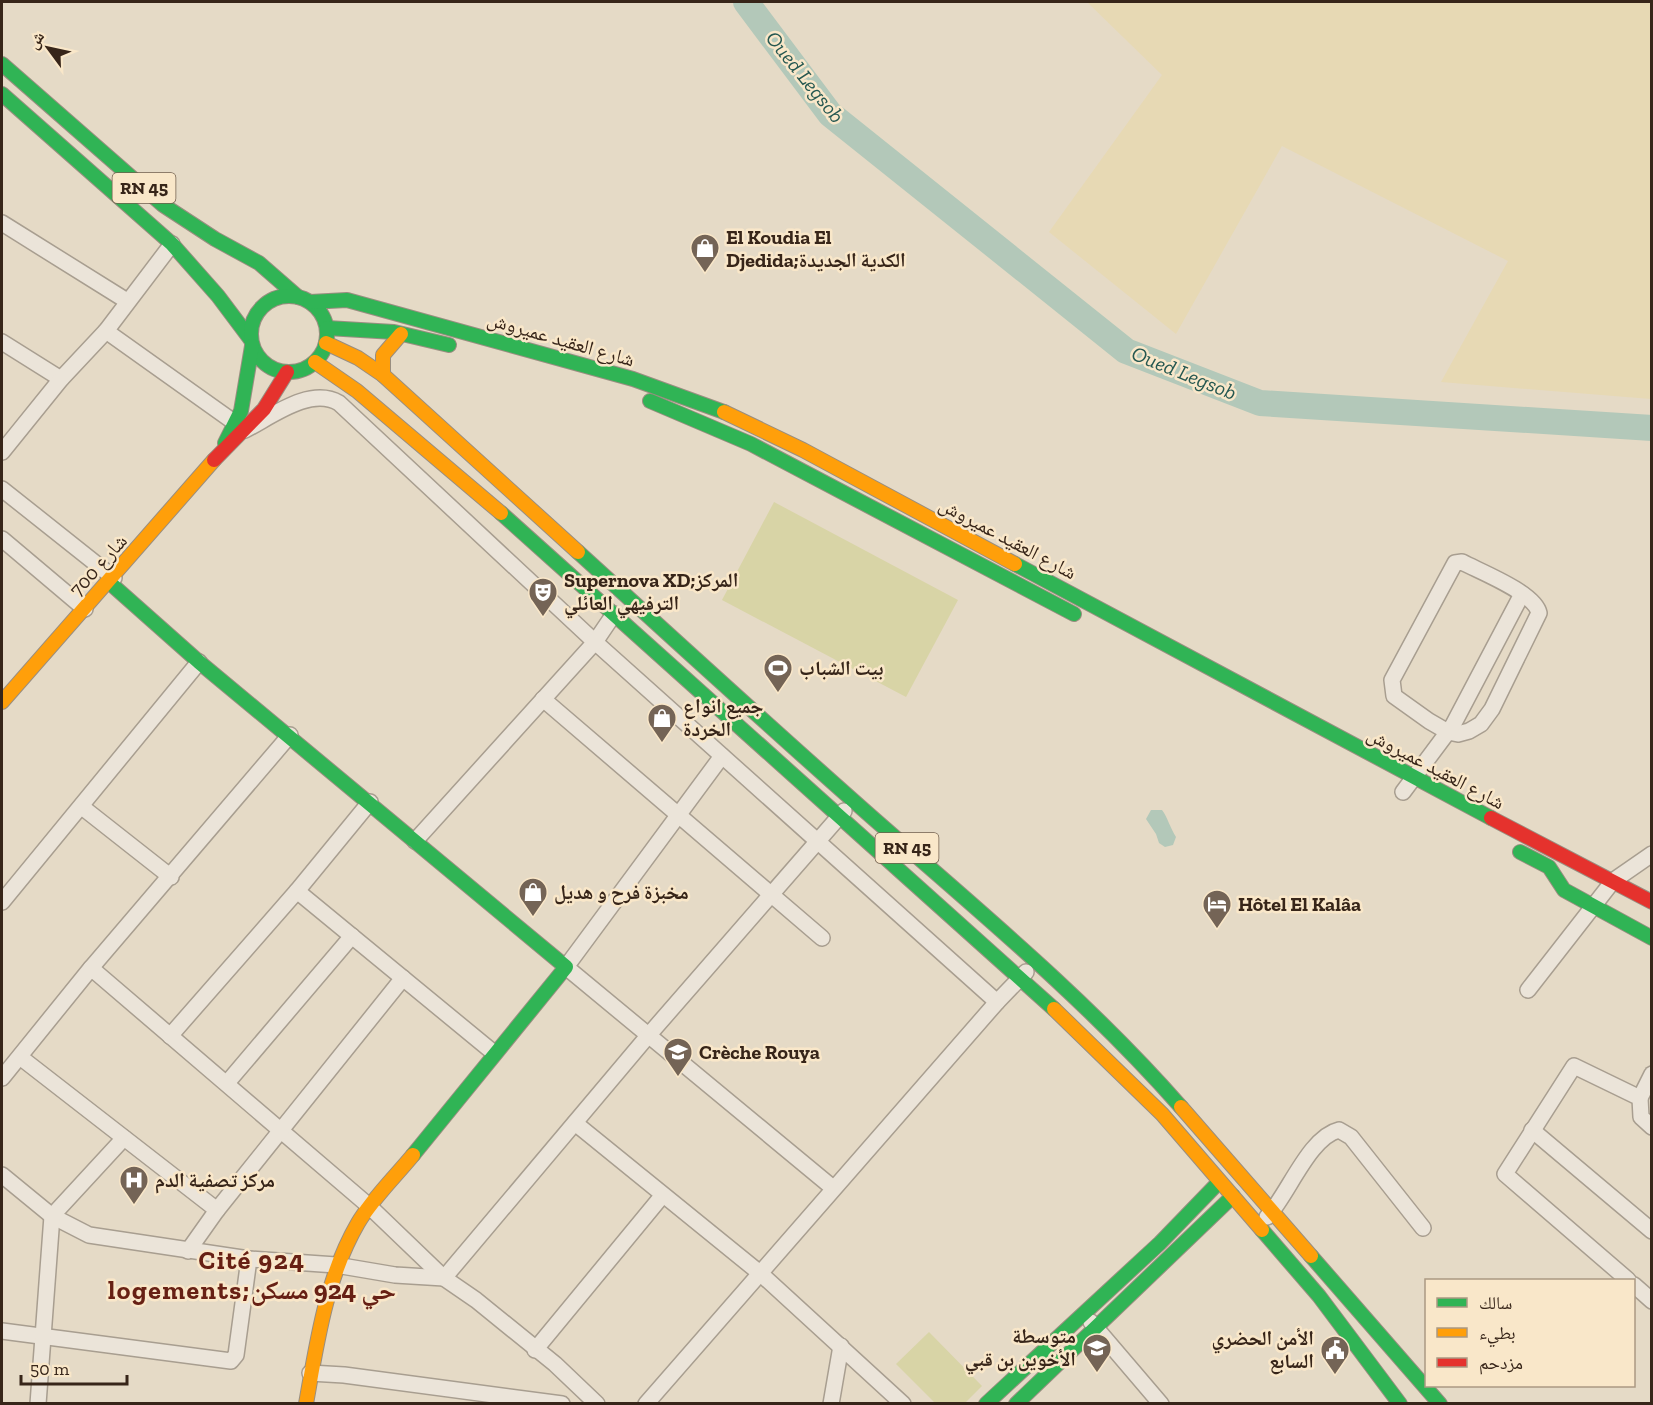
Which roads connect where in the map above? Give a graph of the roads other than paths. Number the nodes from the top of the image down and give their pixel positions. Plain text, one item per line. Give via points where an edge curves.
1 (2, 64) edge
2 (2, 94) edge
3 (2, 223) edge
4 (172, 244) junction
5 (259, 263) junction
6 (304, 299) junction
7 (347, 300) junction
8 (127, 301) junction
9 (327, 328) junction
10 (106, 331) junction
11 (401, 334) junction
12 (2, 342) edge
13 (251, 343) junction
14 (326, 343) junction
15 (465, 349) dead end
16 (315, 362) junction
17 (287, 372) junction
18 (383, 375) junction
19 (61, 380) junction
20 (640, 398) dead end
21 (240, 427) junction
22 (2, 452) edge
23 (2, 489) edge
24 (2, 539) edge
25 (112, 581) junction
26 (1522, 594) junction
27 (85, 609) junction
28 (614, 614) junction
29 (1087, 622) dead end
30 (595, 642) junction
31 (1162, 643) junction
32 (1154, 658) dead end
33 (199, 662) junction
34 (543, 699) junction
35 (2, 702) edge
36 (1448, 732) junction
37 (290, 735) junction
38 (722, 756) junction
39 (1412, 778) junction
40 (1387, 783) dead end
41 (1408, 794) joint
42 (852, 800) junction
43 (370, 802) junction
44 (82, 807) junction
45 (680, 814) junction
46 (840, 817) junction
47 (415, 841) junction
48 (819, 843) junction
49 (1508, 846) dead end
50 (1652, 854) edge
51 (171, 877) junction
52 (1613, 881) junction
53 (297, 891) junction
54 (771, 897) junction
55 (2, 902) edge
56 (1652, 902) edge
57 (1593, 906) junction
58 (352, 936) junction
59 (822, 938) dead end
60 (1652, 938) edge
61 (1037, 962) junction
62 (566, 967) junction
63 (91, 968) junction
64 (1021, 977) junction
65 (403, 978) junction
66 (1528, 990) dead end
67 (997, 1002) junction
68 (170, 1036) junction
69 (647, 1037) junction
70 (495, 1053) junction
71 (20, 1057) junction
72 (1652, 1074) edge
73 (2, 1078) edge
74 (227, 1083) junction
75 (1640, 1098) junction
76 (575, 1123) junction
77 (1652, 1127) edge
78 (1532, 1130) junction
79 (282, 1131) junction
80 (124, 1138) junction
81 (2, 1174) edge
82 (1219, 1182) junction
83 (833, 1188) junction
84 (662, 1196) junction
85 (1233, 1196) junction
86 (369, 1206) junction
87 (217, 1210) junction
88 (1272, 1211) junction
89 (52, 1216) junction
90 (1649, 1223) edge
91 (1258, 1226) junction
92 (1423, 1228) dead end
93 (188, 1251) junction
94 (249, 1259) junction
95 (336, 1265) junction
96 (761, 1274) junction
97 (444, 1278) junction
98 (1626, 1279) edge
99 (1635, 1286) edge
100 (1652, 1301) edge
101 (1085, 1313) junction
102 (1096, 1329) junction
103 (2, 1331) edge
104 (44, 1336) junction
105 (841, 1346) junction
106 (535, 1350) junction
107 (310, 1373) junction
108 (1425, 1387) edge
109 (1425, 1387) edge
110 (39, 1404) edge
111 (306, 1404) edge
112 (562, 1404) edge
113 (597, 1404) edge
114 (646, 1404) edge
115 (831, 1404) edge
116 (903, 1404) edge
117 (986, 1404) edge
118 (1016, 1404) edge
119 (1161, 1404) edge
120 (1400, 1404) edge
121 (1440, 1404) edge

1 - 5 main road, RN 45 via 163,205
2 - 4 main road, RN 45
3 - 8 street
4 - 8 street
4 - 13 main road, RN 45 via 218,296
5 - 6 main road, RN 45
5 - 7 main road
6 - 7 main road, شارع العقيد عميروش
6 - 9 main road via 318,309
6 - 13 main road via 285,296 263,306 255,316
7 - 31 main road, شارع العقيد عميروش via 622,376 725,412 970,538
8 - 10 street
9 - 11 main road, شارع العقيد عميروش
9 - 14 main road
10 - 19 street
10 - 21 street
11 - 15 main road, شارع العقيد عميروش
11 - 18 main road via 383,355
12 - 19 street
13 - 17 main road via 269,367
13 - 21 main road
14 - 16 main road
14 - 18 main road, RN 45
16 - 17 main road via 306,369
16 - 28 main road, RN 45 via 378,408
17 - 21 main road via 269,404
18 - 42 main road, RN 45
19 - 22 street
20 - 29 main road, شارع العقيد عميروش via 751,444
21 - 25 main road, شارع 700
21 - 30 street via 311,398 321,396 339,403
23 - 25 street
24 - 27 street
25 - 27 main road, شارع 700
25 - 33 main road
26 - 36 street
26 - 36 street via 1538,608 1539,619 1492,709 1481,724 1469,731
26 - 36 street via 1455,563 1422,621 1391,689 1398,700
27 - 35 main road, شارع 700
28 - 30 street
28 - 46 main road, RN 45
30 - 34 street
30 - 38 street
31 - 32 main road
31 - 39 main road, شارع العقيد عميروش
33 - 37 main road
33 - 44 street
34 - 45 street
34 - 47 street
36 - 39 street
37 - 43 main road
37 - 51 street
38 - 45 street
38 - 48 street
39 - 41 street
39 - 52 main road, شارع العقيد عميروش
40 - 41 main road, شارع العقيد عميروش
42 - 46 street
42 - 61 main road, RN 45
43 - 47 main road
43 - 53 street
44 - 51 street
44 - 55 street
45 - 54 street
45 - 62 street
46 - 48 street
46 - 64 main road, RN 45
47 - 62 main road
48 - 54 street
48 - 67 street
49 - 57 main road via 1549,867 1564,890
50 - 52 street
51 - 63 street
52 - 56 main road, شارع العقيد عميروش
52 - 57 street
53 - 58 street
53 - 68 street
54 - 59 street
54 - 69 street
57 - 60 main road
57 - 66 street
58 - 65 street
58 - 74 street
61 - 64 street
61 - 88 main road, RN 45 via 1132,1051
62 - 69 street
62 - 70 main road
63 - 68 street
63 - 71 street
64 - 67 street
64 - 82 main road, RN 45 via 1162,1114
65 - 70 street
65 - 79 street
67 - 83 street
68 - 74 street
69 - 76 street
69 - 83 street
70 - 86 main road
71 - 73 street
71 - 80 street
72 - 75 street
74 - 79 street
75 - 77 street via 1641,1117
75 - 78 street via 1574,1066
76 - 84 street
76 - 97 street
78 - 90 street
78 - 98 street via 1505,1174
79 - 86 street
79 - 87 street
80 - 87 street
80 - 89 street
81 - 89 street
82 - 85 main road, RN 45
82 - 101 main road
83 - 96 street
84 - 96 street
84 - 106 street
85 - 91 main road, RN 45
85 - 102 main road
86 - 95 main road
86 - 97 street
87 - 93 street
88 - 91 street
88 - 92 street via 1315,1147 1339,1130 1351,1137
88 - 109 main road, RN 45
89 - 93 street via 89,1235
89 - 104 street
91 - 120 main road, RN 45 via 1320,1296
93 - 94 street
94 - 95 street
94 - 104 street via 234,1360
95 - 97 street
95 - 107 main road
96 - 105 street
96 - 114 street
97 - 106 street
99 - 100 street
101 - 102 street
101 - 117 main road
102 - 118 main road
102 - 119 street
103 - 104 street
104 - 110 street
105 - 115 street
105 - 116 street
106 - 113 street
107 - 111 main road
107 - 112 street
108 - 121 main road, RN 45

